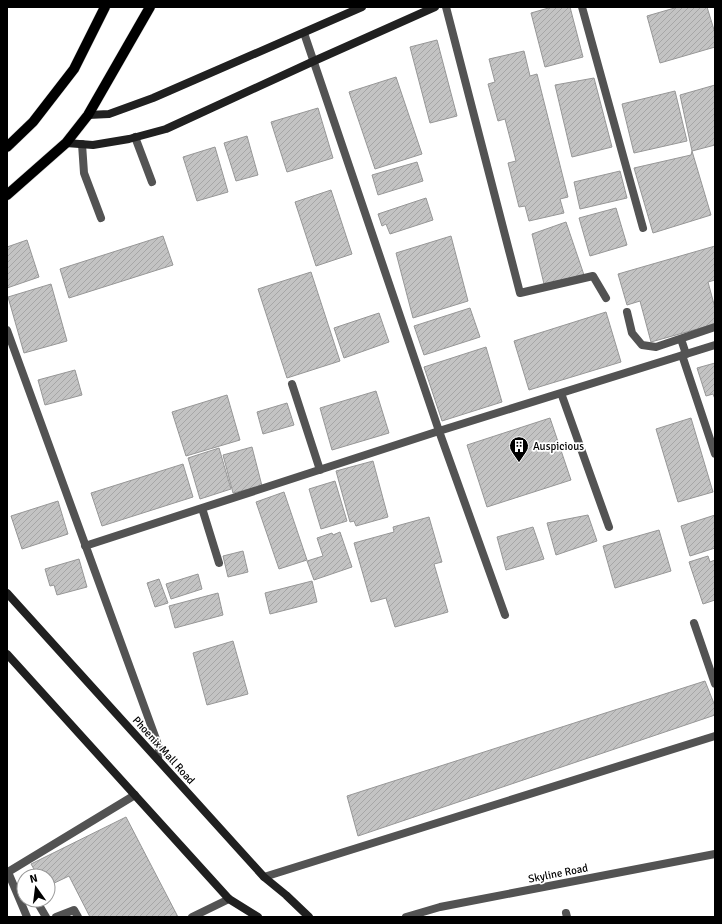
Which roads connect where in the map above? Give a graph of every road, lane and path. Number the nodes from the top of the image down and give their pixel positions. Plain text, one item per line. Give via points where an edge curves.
1 (105, 7) edge
2 (150, 7) edge
3 (362, 7) edge
4 (435, 7) edge
5 (446, 7) edge
6 (582, 7) edge
7 (304, 32) junction
8 (314, 61) junction
9 (88, 115) junction
10 (135, 137) junction
11 (66, 143) junction
12 (82, 144) junction
13 (7, 147) edge
14 (152, 182) dead end
15 (7, 195) edge
16 (101, 218) dead end
17 (644, 228) dead end
18 (606, 298) dead end
19 (627, 312) dead end
20 (715, 327) edge
21 (7, 330) edge
22 (681, 338) junction
23 (715, 345) edge
24 (684, 354) junction
25 (292, 384) dead end
26 (561, 393) junction
27 (439, 430) junction
28 (715, 454) edge
29 (320, 470) junction
30 (202, 508) junction
31 (609, 527) dead end
32 (85, 546) junction
33 (218, 563) dead end
34 (7, 593) edge
35 (505, 614) dead end
36 (694, 623) dead end
37 (7, 654) edge
38 (715, 684) edge
39 (715, 736) edge
40 (158, 759) junction
41 (135, 795) junction
42 (715, 854) edge
43 (264, 877) junction
44 (229, 899) junction
45 (41, 908) edge
46 (27, 917) edge
47 (46, 917) edge
48 (56, 917) edge
49 (78, 917) edge
50 (192, 917) edge
51 (258, 917) edge
52 (309, 917) edge
53 (406, 917) edge

1 - 13 main road via 74,69 34,122
2 - 9 main road
3 - 7 street
4 - 8 street
5 - 18 street via 520,293 593,276
6 - 17 street
7 - 8 street
7 - 9 street via 153,98 109,114
8 - 10 street via 166,128
8 - 27 street
9 - 11 main road
10 - 12 street via 93,145
10 - 14 street
11 - 12 street
11 - 15 main road
12 - 16 street via 84,173
19 - 22 street via 632,334 642,345 656,347
20 - 22 street
21 - 32 street
22 - 24 street
23 - 24 street
24 - 26 street
24 - 28 street
25 - 29 street
26 - 27 street
26 - 31 street
27 - 29 street
27 - 35 street
29 - 30 street
30 - 32 street
30 - 33 street
32 - 40 street via 156,739 159,748
34 - 40 street, Phoenix Mall Road
36 - 38 street
37 - 41 street
39 - 43 street
40 - 43 street, Phoenix Mall Road
41 - 44 street
41 - 46 street via 8,872
42 - 53 street, Skyline Road via 440,907
43 - 52 street, Phoenix Mall Road
44 - 50 street
44 - 51 street
45 - 47 street
48 - 49 street via 74,910

